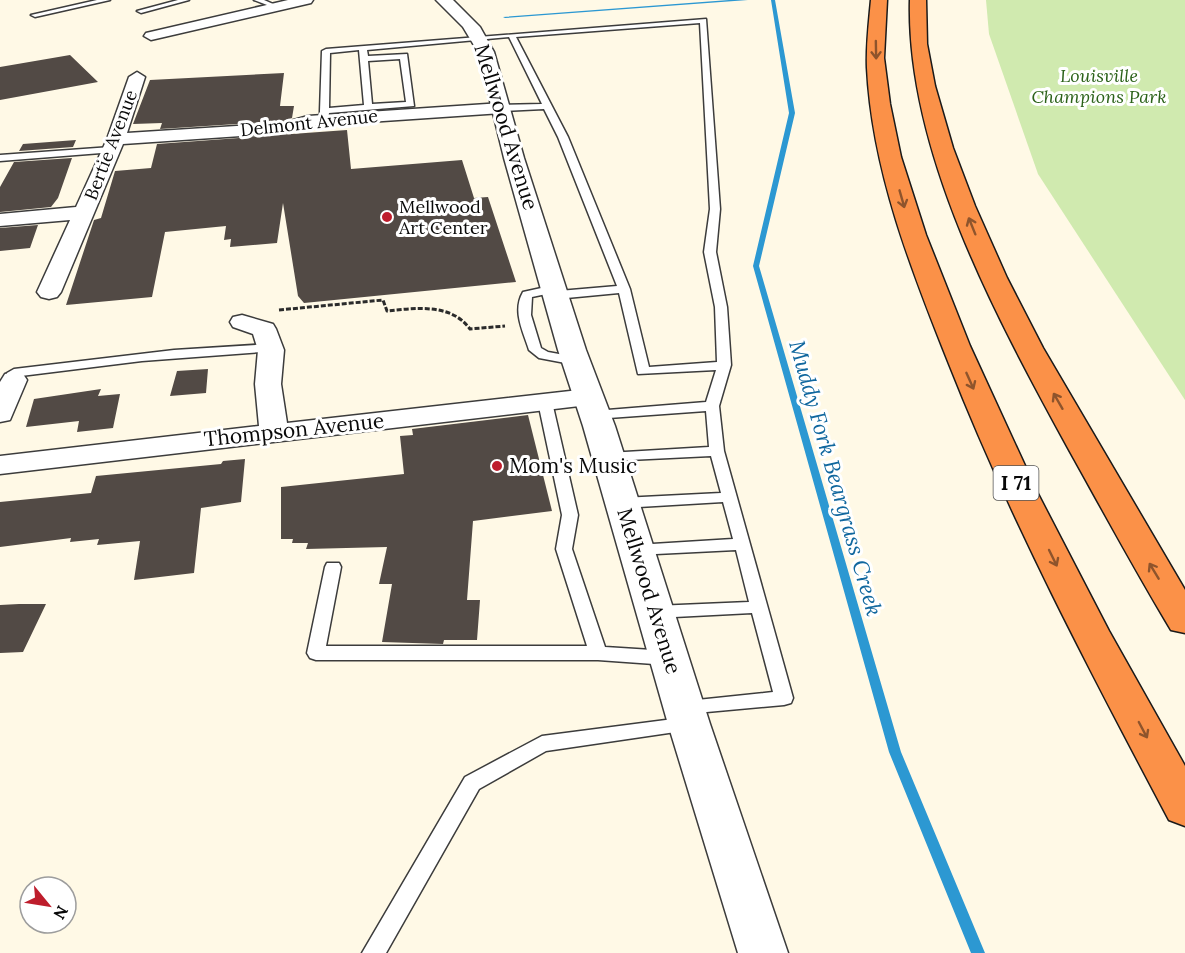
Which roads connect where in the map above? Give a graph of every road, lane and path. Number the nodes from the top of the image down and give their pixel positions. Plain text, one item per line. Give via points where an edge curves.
1 (107, 0) edge
2 (186, 0) edge
3 (257, 0) edge
4 (306, 0) edge
5 (444, 0) edge
6 (879, 0) edge
7 (918, 0) edge
8 (277, 7) junction
9 (141, 11) dead end
10 (35, 15) dead end
11 (511, 35) junction
12 (152, 36) dead end
13 (479, 37) junction
14 (363, 48) junction
15 (364, 58) junction
16 (137, 77) dead end
17 (547, 106) junction
18 (368, 107) junction
19 (502, 108) junction
20 (324, 116) junction
21 (113, 144) junction
22 (0, 158) edge
23 (84, 213) junction
24 (0, 220) edge
25 (624, 289) junction
26 (49, 292) dead end
27 (555, 292) junction
28 (274, 307) dead end
29 (242, 322) dead end
30 (512, 326) dead end
31 (270, 348) junction
32 (724, 365) junction
33 (14, 380) joint
34 (545, 402) junction
35 (592, 406) junction
36 (712, 406) junction
37 (0, 414) edge
38 (274, 432) junction
39 (717, 451) junction
40 (608, 457) junction
41 (0, 465) edge
42 (730, 497) junction
43 (622, 503) junction
44 (742, 544) junction
45 (636, 550) junction
46 (333, 567) dead end
47 (759, 607) junction
48 (655, 612) junction
49 (1185, 620) edge
50 (598, 653) junction
51 (669, 658) junction
52 (687, 716) junction
53 (1185, 807) edge
54 (374, 953) edge
55 (763, 953) edge

1 - 10 lane
2 - 9 lane
3 - 8 lane
4 - 8 street
5 - 13 street, Mellwood Avenue
6 -> 53 highway, I 71 via 877,77 888,142 911,229 955,347 1003,457 1070,593
49 -> 7 highway via 1052,391 976,235 928,98 918,37
8 - 12 street
11 - 13 lane
11 - 17 lane
11 - 32 lane via 703,21 715,209 710,252 721,307
13 - 14 lane
13 - 19 street, Mellwood Avenue
14 - 15 lane
14 - 20 lane via 326,51
15 - 18 lane
15 - 18 lane via 404,56 411,104
16 - 21 street, Bertie Avenue
17 - 19 lane
17 - 25 lane
18 - 20 lane
19 - 20 street, Delmont Avenue
19 - 27 street, Mellwood Avenue
20 - 21 street, Delmont Avenue via 284,128
21 - 22 lane
21 - 23 street, Bertie Avenue
23 - 24 street
23 - 26 street
25 - 27 lane
25 - 32 lane via 643,371
27 - 35 street, Mellwood Avenue
28 - 30 path via 278,310 382,300 387,311 431,309 452,314 470,329
29 - 31 street via 264,329
31 - 33 lane via 14,373
31 - 38 street via 268,384
32 - 36 lane
33 - 37 street
34 - 35 street, Thompson Avenue
34 - 38 street, Thompson Avenue
34 - 50 lane via 570,515 564,549
35 - 36 lane
35 - 40 street, Mellwood Avenue
36 - 39 lane
38 - 41 street, Thompson Avenue
39 - 40 lane
39 - 42 lane
40 - 43 street, Mellwood Avenue
42 - 43 lane
42 - 44 lane
43 - 45 street, Mellwood Avenue
44 - 45 lane
44 - 47 lane
45 - 48 street, Mellwood Avenue
46 - 50 lane via 316,653
47 - 48 lane
47 - 52 lane via 784,698
48 - 51 street, Mellwood Avenue
50 - 51 lane
51 - 52 street, Mellwood Avenue
52 - 54 lane via 542,744 472,783
52 - 55 street, Mellwood Avenue

